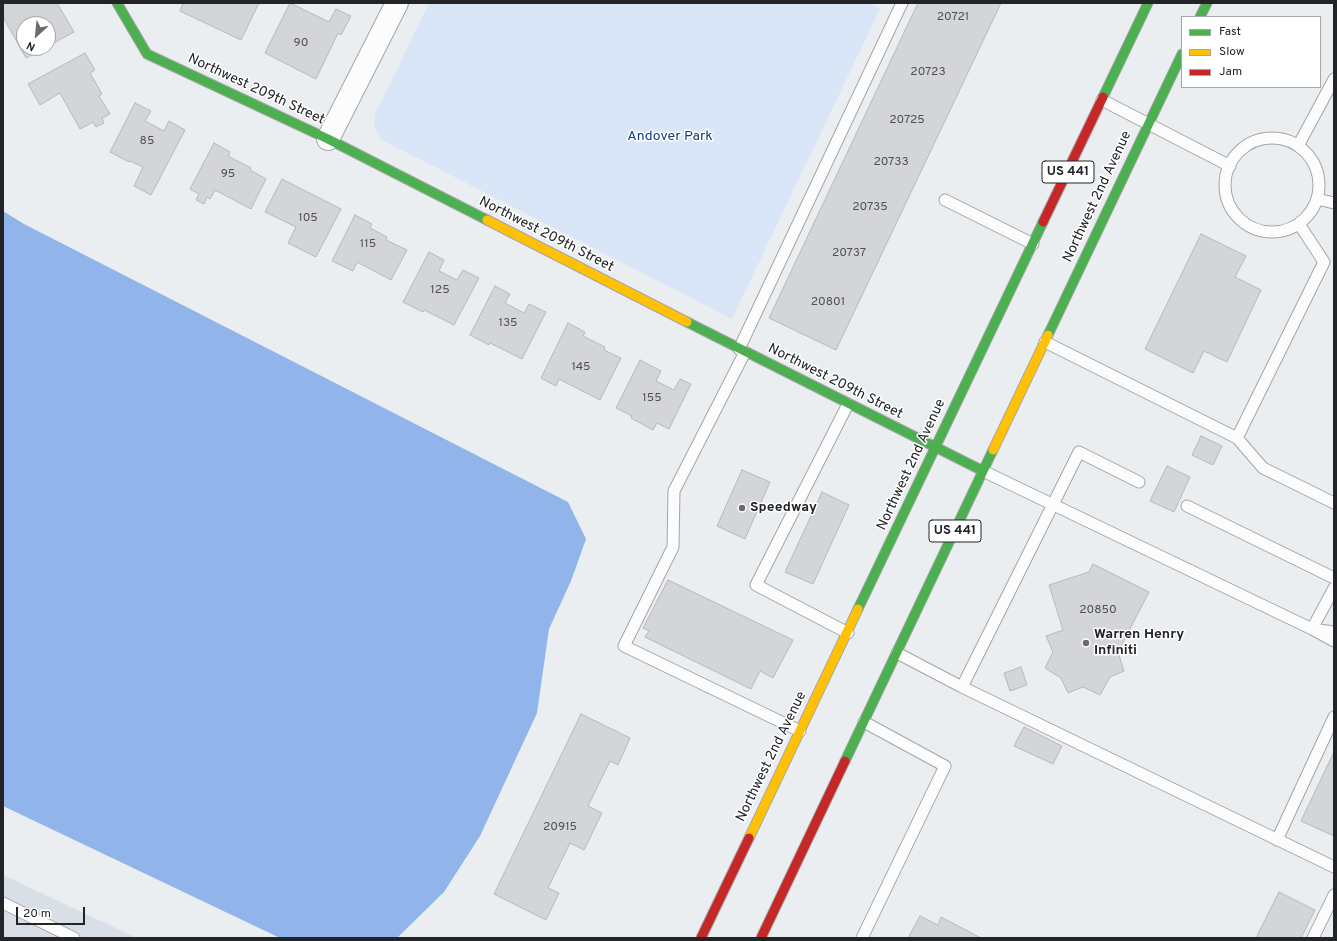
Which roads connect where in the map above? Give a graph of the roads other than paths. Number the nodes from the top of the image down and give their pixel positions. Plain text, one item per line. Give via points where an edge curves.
1 (117, 3) edge
2 (397, 3) edge
3 (902, 3) edge
4 (1148, 3) edge
5 (1207, 3) edge
6 (1200, 16) edge
7 (1181, 56) edge
8 (1334, 79) edge
9 (1102, 100) junction
10 (1148, 124) junction
11 (328, 139) junction
12 (1298, 146) junction
13 (1230, 166) junction
14 (1317, 199) junction
15 (945, 200) dead end
16 (1334, 203) edge
17 (1299, 224) junction
18 (1033, 244) junction
19 (1045, 342) junction
20 (742, 350) junction
21 (848, 404) junction
22 (1237, 438) junction
23 (935, 448) junction
24 (983, 471) junction
25 (1139, 482) dead end
26 (1334, 503) edge
27 (1052, 504) junction
28 (1187, 506) dead end
29 (1334, 578) edge
30 (1334, 588) edge
31 (1312, 629) junction
32 (1334, 632) edge
33 (848, 633) junction
34 (1334, 641) edge
35 (897, 653) junction
36 (962, 687) junction
37 (1334, 717) edge
38 (864, 722) junction
39 (800, 730) junction
40 (1277, 840) junction
41 (1334, 867) edge
42 (1334, 896) edge
43 (3, 903) edge
44 (74, 938) edge
45 (701, 938) edge
46 (761, 938) edge
47 (862, 938) edge
48 (1313, 938) edge

1 - 11 main road, Northwest 209th Street via 147,54
2 - 11 street
3 - 20 lane
4 - 9 main road, Northwest 2nd Avenue / US 441
5 - 6 main road
7 - 10 main road, Northwest 2nd Avenue / US 441
8 - 12 lane
9 - 10 lane
9 - 18 main road, Northwest 2nd Avenue / US 441
10 - 13 lane
10 - 19 main road, Northwest 2nd Avenue / US 441
11 - 20 main road, Northwest 209th Street
12 - 13 lane via 1284,140 1269,138 1255,142 1241,149
12 - 14 lane via 1309,156 1316,170 1319,184
13 - 17 lane via 1226,175 1225,191 1230,206 1239,220 1253,229 1268,232 1285,231
14 - 16 lane
14 - 17 lane via 1311,213
15 - 18 lane
17 - 22 lane via 1324,262
18 - 23 main road, Northwest 2nd Avenue / US 441
19 - 22 lane
19 - 24 main road, Northwest 2nd Avenue / US 441
20 - 21 main road, Northwest 209th Street
20 - 39 lane via 674,491 673,547 624,646
21 - 23 main road, Northwest 209th Street
21 - 33 lane via 756,585
22 - 26 lane via 1263,468
23 - 24 main road, Northwest 209th Street
23 - 33 main road, Northwest 2nd Avenue / US 441
24 - 27 lane
24 - 35 main road, Northwest 2nd Avenue / US 441
25 - 27 lane via 1079,452
27 - 31 lane
27 - 36 lane
28 - 29 lane
30 - 31 lane
31 - 32 lane
31 - 34 lane
33 - 39 main road, Northwest 2nd Avenue / US 441
35 - 36 lane
35 - 38 main road, Northwest 2nd Avenue / US 441
36 - 40 lane
37 - 40 lane
38 - 46 main road, Northwest 2nd Avenue / US 441
38 - 47 lane via 945,766
39 - 45 main road, Northwest 2nd Avenue / US 441
40 - 41 lane
42 - 48 lane
43 - 44 lane

